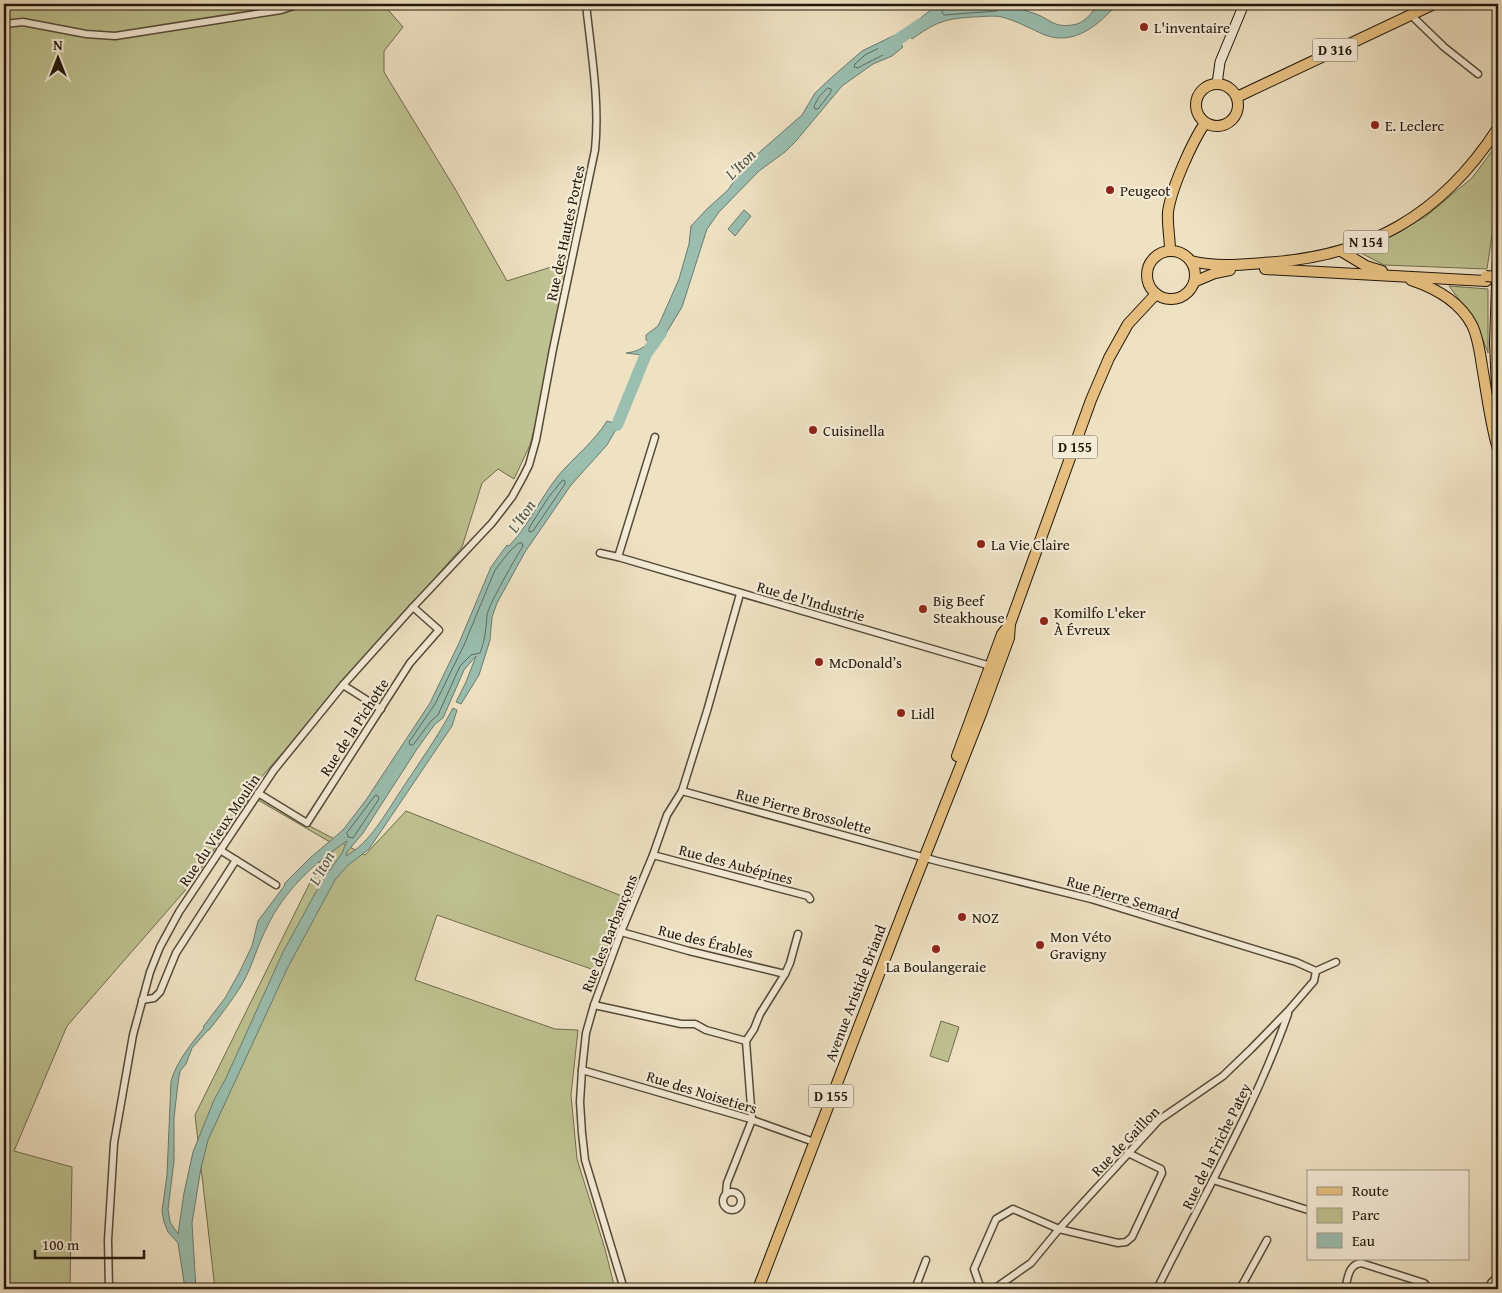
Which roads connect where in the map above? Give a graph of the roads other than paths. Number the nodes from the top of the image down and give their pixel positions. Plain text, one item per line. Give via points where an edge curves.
1 (300, 4) edge
2 (586, 4) edge
3 (1244, 4) edge
4 (1434, 4) edge
5 (1411, 15) junction
6 (4, 24) edge
7 (1478, 74) dead end
8 (1217, 84) junction
9 (1236, 97) junction
10 (1205, 123) junction
11 (1498, 128) edge
12 (1170, 251) junction
13 (1340, 251) junction
14 (1498, 255) edge
15 (1191, 261) junction
16 (1399, 276) junction
17 (1498, 277) edge
18 (1486, 279) junction
19 (1196, 281) junction
20 (1498, 281) edge
21 (1156, 294) junction
22 (1498, 411) edge
23 (655, 437) dead end
24 (1498, 449) edge
25 (529, 465) joint
26 (600, 553) dead end
27 (618, 557) junction
28 (740, 594) junction
29 (413, 607) junction
30 (994, 667) junction
31 (343, 685) junction
32 (381, 709) junction
33 (682, 791) junction
34 (258, 793) junction
35 (220, 850) junction
36 (653, 855) junction
37 (923, 856) junction
38 (236, 860) junction
39 (276, 885) dead end
40 (810, 899) dead end
41 (621, 932) junction
42 (798, 934) dead end
43 (1336, 962) dead end
44 (1316, 971) junction
45 (786, 974) junction
46 (142, 1000) junction
47 (594, 1005) junction
48 (1289, 1010) junction
49 (746, 1041) junction
50 (582, 1070) junction
51 (752, 1120) junction
52 (814, 1142) junction
53 (1128, 1153) junction
54 (1213, 1180) junction
55 (726, 1194) dead end
56 (1307, 1210) edge
57 (1497, 1225) edge
58 (1059, 1229) junction
59 (1267, 1240) dead end
60 (1498, 1244) edge
61 (926, 1260) dead end
62 (1498, 1276) edge
63 (109, 1289) edge
64 (624, 1289) edge
65 (758, 1289) edge
66 (915, 1289) edge
67 (981, 1289) edge
68 (994, 1289) edge
69 (1157, 1289) edge
70 (1240, 1289) edge
71 (1345, 1289) edge
72 (1430, 1289) edge
73 (1491, 1289) edge

1 - 6 street via 281,10 115,36 23,22
2 - 25 street, Rue des Hautes Portes via 596,103 595,150
3 - 8 main road via 1220,62
4 - 5 main road, D 316
5 - 7 street
5 - 9 main road, D 316
8 - 9 main road via 1229,87
8 - 10 main road via 1204,88 1196,98 1197,112
9 - 10 main road via 1236,114 1229,122 1217,126
10 - 12 main road via 1194,139 1172,195 1168,212
11 - 13 main road, N 154 via 1462,176 1436,201 1399,227
12 - 15 main road via 1182,253
12 - 21 main road via 1157,256 1148,267 1148,282
13 - 15 main road, N 154 via 1286,262 1209,265
13 - 18 main road via 1376,270
14 - 22 main road via 1495,343
15 - 19 main road
16 - 18 main road
16 - 19 main road via 1260,268 1214,273
16 - 24 main road via 1440,293 1457,306 1472,325
17 - 18 main road, bridge
18 - 20 main road
19 - 21 main road via 1189,292 1176,300
21 - 30 main road, Avenue Aristide Briand / D 155 via 1128,324 1109,358 1010,624 1002,634
23 - 27 street
25 - 29 street, Rue du Vieux Moulin via 512,497 492,523
26 - 27 street, Rue de l'Industrie
27 - 28 street, Rue de l'Industrie
28 - 30 street, Rue de l'Industrie
28 - 33 street, Rue des Barbançons
29 - 31 street, Rue du Vieux Moulin
29 - 32 street, Rue de la Pichotte via 439,630 410,663
30 - 37 main road, Avenue Aristide Briand / D 155
31 - 32 street
31 - 34 street, Rue du Vieux Moulin
32 - 34 street, Rue de la Pichotte via 307,823
33 - 36 street, Rue des Barbançons via 667,815
33 - 37 street, Rue Pierre Brossolette
34 - 35 street, Rue du Vieux Moulin
35 - 38 street
35 - 46 street, Rue du Vieux Moulin via 160,947
36 - 40 street, Rue des Aubépines
36 - 41 street, Rue des Barbançons
37 - 44 street, Rue Pierre Semard via 1091,899
37 - 52 main road, Avenue Aristide Briand / D 155
38 - 39 street
38 - 46 street via 176,952 160,992 154,998
41 - 45 street, Rue des Érables
41 - 47 street, Rue des Barbançons
42 - 45 street
43 - 44 street
44 - 48 street, Rue de Gaillon via 1314,981
45 - 49 street
46 - 63 street, Rue du Vieux Moulin via 114,1143 108,1240
47 - 49 street via 681,1024 695,1024
47 - 50 street, Rue des Barbançons via 586,1033
48 - 53 street, Rue de Gaillon via 1223,1076 1159,1120
48 - 54 street, Rue de la Friche Patey via 1274,1053
49 - 51 street
50 - 51 street, Rue des Noisetiers
50 - 64 street, Rue des Barbançons via 585,1160
51 - 52 street, Rue des Noisetiers
51 - 55 street via 727,1183
52 - 65 main road, Avenue Aristide Briand / D 155
53 - 58 street, Rue de Gaillon
53 - 58 street via 1161,1169 1162,1173 1132,1237 1118,1243
54 - 56 street
54 - 69 street, Rue de la Friche Patey
57 - 60 street
58 - 67 street via 1013,1209 996,1220 974,1269
58 - 68 street, Rue de Gaillon via 1031,1263
59 - 70 street
61 - 66 street
62 - 73 street via 1491,1283
71 - 72 street via 1351,1268 1361,1263 1424,1283

